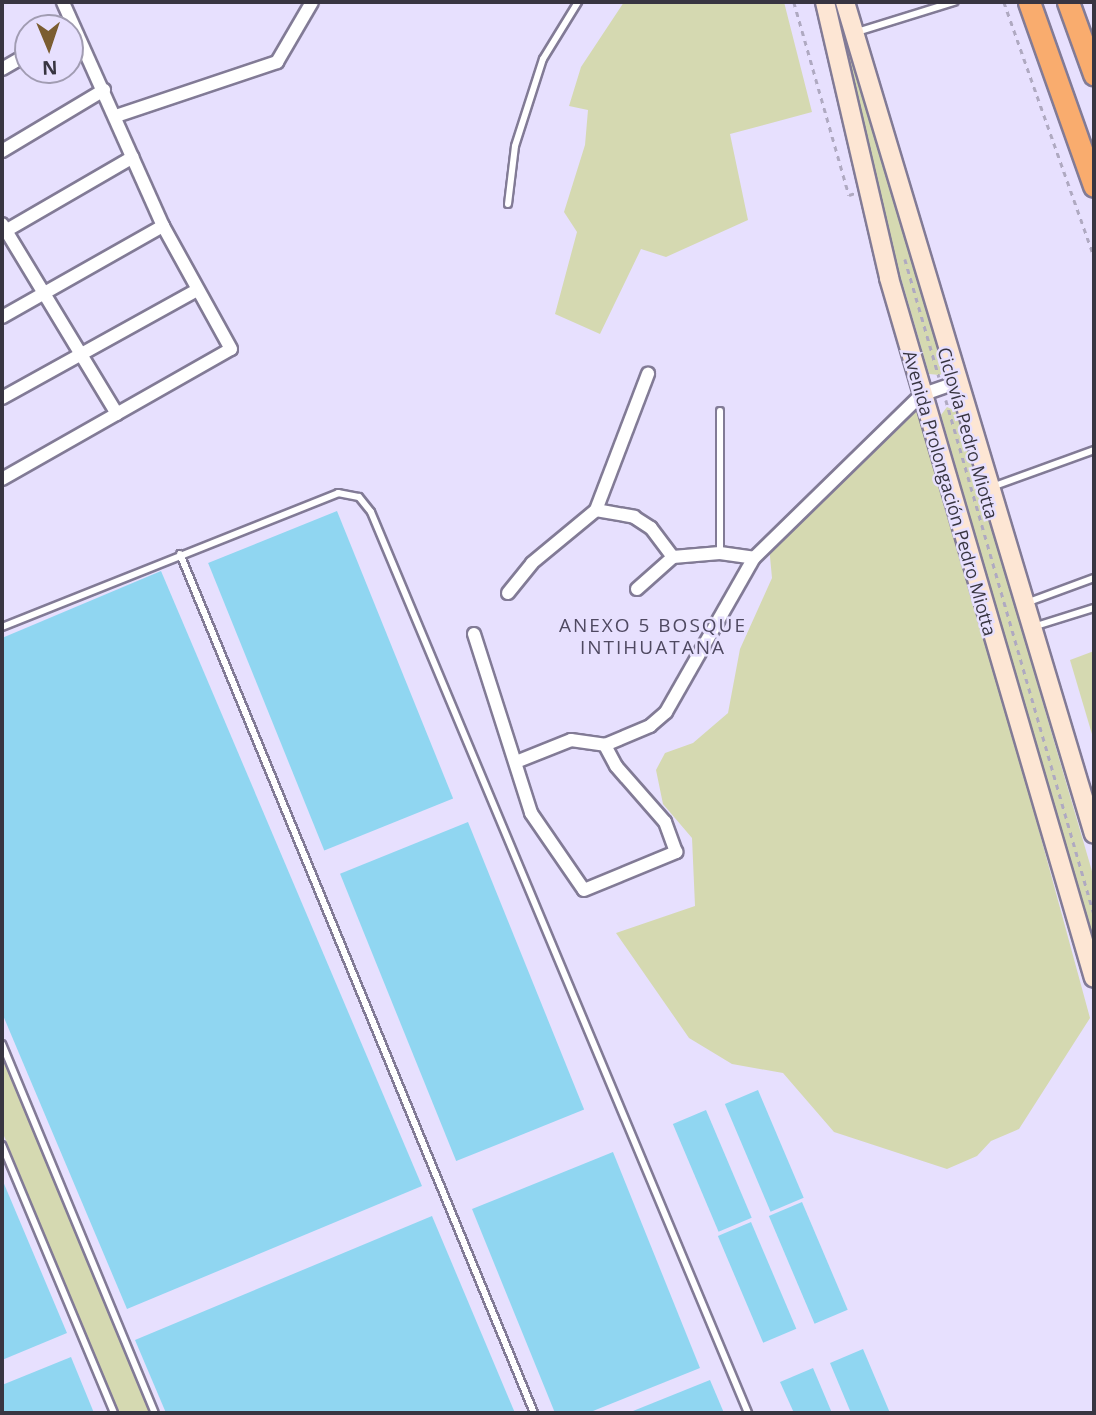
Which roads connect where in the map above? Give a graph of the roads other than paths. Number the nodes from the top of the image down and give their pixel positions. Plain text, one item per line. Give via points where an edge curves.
1 (312, 2) edge
2 (578, 2) edge
3 (825, 2) edge
4 (845, 2) edge
5 (954, 2) edge
6 (1068, 2) edge
7 (1083, 2) edge
8 (1031, 8) edge
9 (855, 33) junction
10 (84, 51) edge
11 (1094, 55) edge
12 (1094, 74) edge
13 (104, 90) junction
14 (116, 116) junction
15 (2, 151) edge
16 (133, 157) junction
17 (1094, 186) edge
18 (508, 204) dead end
19 (163, 226) junction
20 (3, 230) edge
21 (197, 289) junction
22 (43, 293) junction
23 (2, 317) edge
24 (80, 354) junction
25 (648, 374) dead end
26 (961, 382) junction
27 (921, 395) junction
28 (2, 398) edge
29 (720, 411) dead end
30 (117, 414) junction
31 (1094, 450) edge
32 (2, 479) edge
33 (991, 488) junction
34 (596, 510) junction
35 (720, 553) junction
36 (180, 554) junction
37 (673, 556) junction
38 (754, 558) junction
39 (1094, 578) edge
40 (637, 589) dead end
41 (508, 593) dead end
42 (1025, 603) junction
43 (1094, 608) edge
44 (2, 627) edge
45 (1032, 627) junction
46 (474, 634) dead end
47 (605, 744) junction
48 (516, 762) junction
49 (1094, 834) edge
50 (1094, 978) edge
51 (2, 1044) edge
52 (2, 1145) edge
53 (114, 1413) edge
54 (155, 1413) edge
55 (534, 1413) edge
56 (748, 1413) edge

1 - 14 street via 277,62
2 - 18 lane via 544,59 515,146
3 - 27 main road, Avenida Prolongación Pedro Miotta via 866,191
4 - 9 main road
5 - 9 lane
6 - 12 highway
7 - 11 highway
8 - 17 highway
9 - 26 main road
10 - 13 street
13 - 14 street
13 - 15 street
14 - 16 street
16 - 19 street
16 - 20 street
19 - 21 street
19 - 22 street
20 - 22 street
21 - 24 street
21 - 30 street via 231,349
22 - 23 street
22 - 24 street
24 - 28 street
24 - 30 street
25 - 34 street
26 - 27 street
26 - 33 main road
27 - 38 street
27 - 50 main road, Avenida Prolongación Pedro Miotta
29 - 35 lane
30 - 32 street
31 - 33 lane
33 - 42 main road
34 - 37 street via 635,517 651,528
34 - 41 street via 532,563
35 - 37 street
35 - 38 street
36 - 44 lane
36 - 55 lane
36 - 56 lane via 338,493 359,497 371,512
37 - 40 street
38 - 47 street via 666,712 631,738
39 - 42 lane
42 - 45 main road
43 - 45 lane
45 - 49 main road
46 - 48 street
47 - 48 street via 571,740
47 - 48 street via 616,766 665,822 676,852 590,889 580,887 531,813
51 - 54 lane
52 - 53 lane

